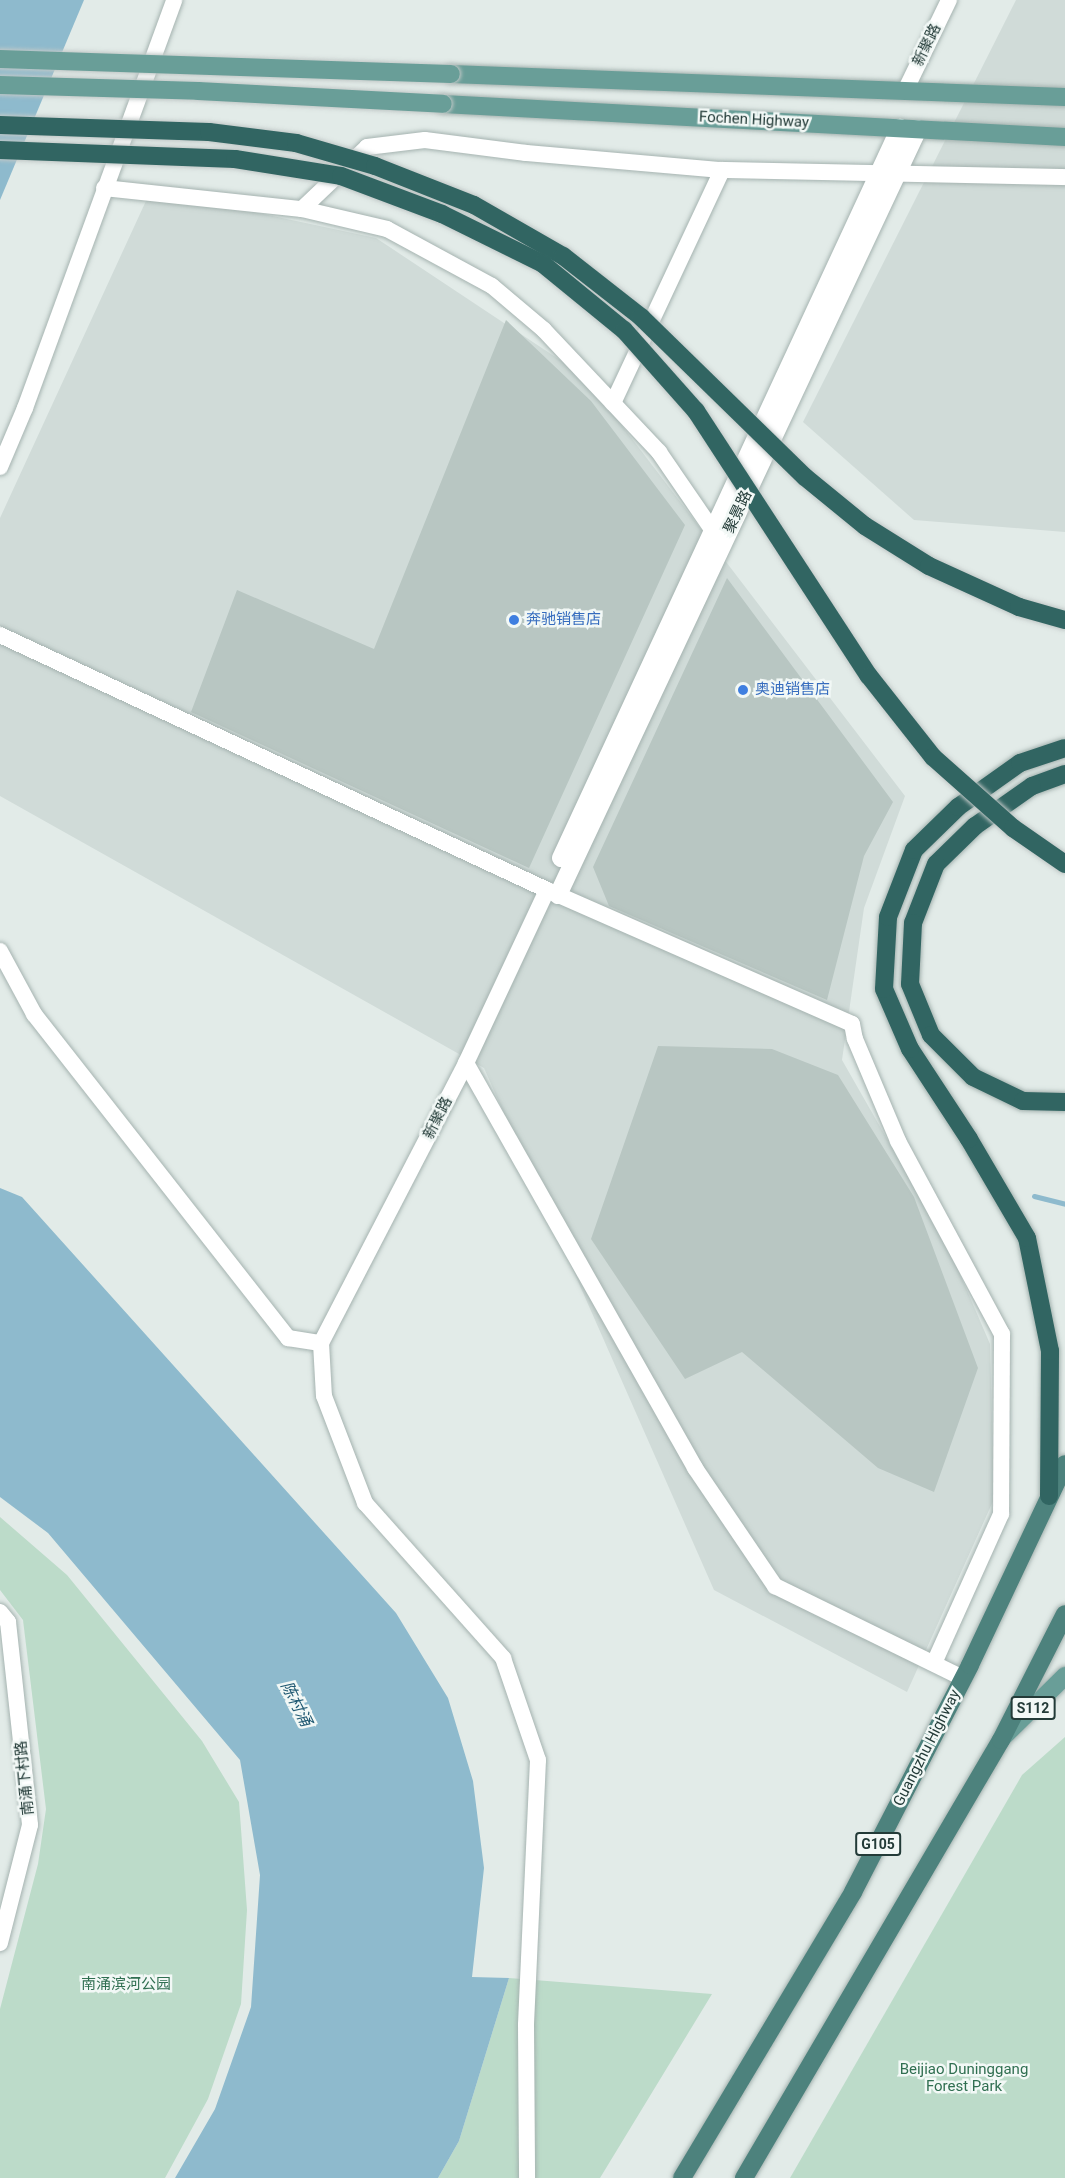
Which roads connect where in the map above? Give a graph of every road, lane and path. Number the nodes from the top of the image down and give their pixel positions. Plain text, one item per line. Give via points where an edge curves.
1 (174, 0) edge
2 (949, 0) edge
3 (0, 59) edge
4 (0, 85) edge
5 (905, 91) junction
6 (1065, 96) edge
7 (0, 125) edge
8 (909, 128) junction
9 (1065, 137) edge
10 (0, 150) edge
11 (722, 170) junction
12 (887, 174) junction
13 (1065, 177) edge
14 (104, 188) junction
15 (303, 209) junction
16 (613, 403) junction
17 (0, 467) edge
18 (713, 531) junction
19 (1065, 620) edge
20 (0, 635) edge
21 (1065, 748) edge
22 (1065, 774) edge
23 (1065, 864) edge
24 (552, 892) junction
25 (0, 951) edge
26 (466, 1063) junction
27 (1065, 1102) edge
28 (321, 1343) junction
29 (1065, 1464) edge
30 (1049, 1496) junction
31 (0, 1612) edge
32 (1065, 1614) edge
33 (934, 1663) junction
34 (1065, 1676) edge
35 (963, 1678) junction
36 (1001, 1740) junction
37 (0, 1943) edge
38 (527, 2178) edge
39 (682, 2178) edge
40 (744, 2178) edge

1 - 14 street
2 - 5 street, 新聚路
3 - 5 main road, bridge
4 - 8 main road, Fochen Highway, bridge via 198,91
5 - 6 main road
7 - 19 highway, bridge via 209,132 296,143 375,166 474,205 563,256 641,317 805,477 865,526 929,566 1019,607
8 - 9 main road, Fochen Highway
8 - 12 street, 聚景路
10 - 23 highway, bridge via 235,159 341,176 442,214 543,264 624,330 696,411 869,676 933,757 1013,828
11 - 12 street
11 - 15 street via 424,140 367,147
11 - 16 street
12 - 13 street
12 - 18 street, 聚景路
12 - 24 street, 聚景路
14 - 15 street
14 - 17 street
15 - 16 street via 387,229 492,286 544,330
16 - 18 street via 659,452
18 - 24 street, 聚景路
20 - 24 street
21 - 30 highway via 1020,763 958,807 914,850 888,917 884,989 910,1049 969,1138 1027,1238 1050,1352
22 - 27 highway via 1032,786 975,826 936,864 913,922 910,984 931,1035 973,1077 1023,1101
24 - 26 street, 新聚路
24 - 33 street via 852,1024 898,1141 1002,1334 1001,1514
25 - 28 street via 34,1014 288,1338
26 - 28 street, 新聚路
26 - 33 street via 695,1468 775,1586
28 - 38 street via 324,1396 365,1503 503,1658 538,1760 526,2025
29 - 30 highway, Guangzhu Highway / G105
30 - 35 highway, Guangzhu Highway / G105
31 - 37 street, 南涌下村路 via 8,1622 30,1825
32 - 36 highway
33 - 35 street
34 - 36 main road, S112
35 - 39 highway, Guangzhu Highway / G105 via 853,1892
36 - 40 highway

